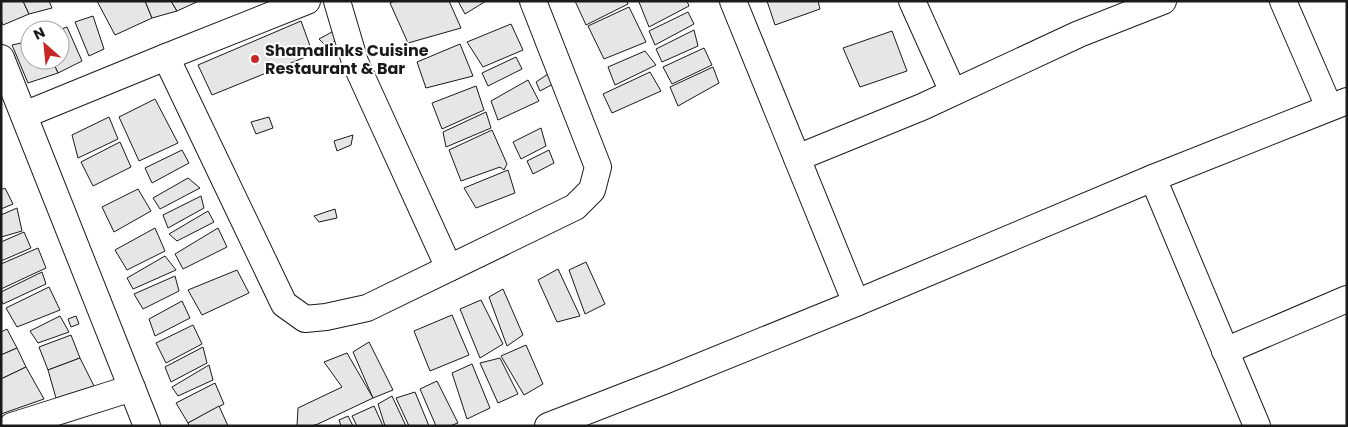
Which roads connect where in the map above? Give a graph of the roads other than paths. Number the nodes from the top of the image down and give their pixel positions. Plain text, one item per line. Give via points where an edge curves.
1 (307, 1) edge
2 (337, 1) edge
3 (533, 1) edge
4 (733, 1) edge
5 (912, 1) edge
6 (1163, 1) edge
7 (1282, 1) edge
8 (1110, 11) edge
9 (166, 57) junction
10 (1, 58) edge
11 (953, 92) junction
12 (1338, 104) edge
13 (24, 115) junction
14 (797, 158) junction
15 (1153, 178) junction
16 (449, 268) junction
17 (1347, 299) edge
18 (856, 303) junction
19 (1225, 351) junction
20 (132, 388) junction
21 (577, 421) edge
22 (12, 426) edge
23 (147, 426) edge
24 (548, 426) edge
25 (1257, 426) edge

1 - 9 street
2 - 16 street via 355,62
3 - 16 street via 598,167 592,190 576,207
4 - 14 street
5 - 11 street
6 - 8 street
7 - 12 street
8 - 11 street via 1079,34
9 - 13 street
9 - 16 street via 284,304 304,319 367,308
10 - 13 street
11 - 14 street
12 - 15 street
13 - 20 street
14 - 18 street
15 - 18 street
15 - 19 street
17 - 19 street
18 - 21 street via 664,381
19 - 25 street
20 - 22 street
20 - 23 street
21 - 24 street

